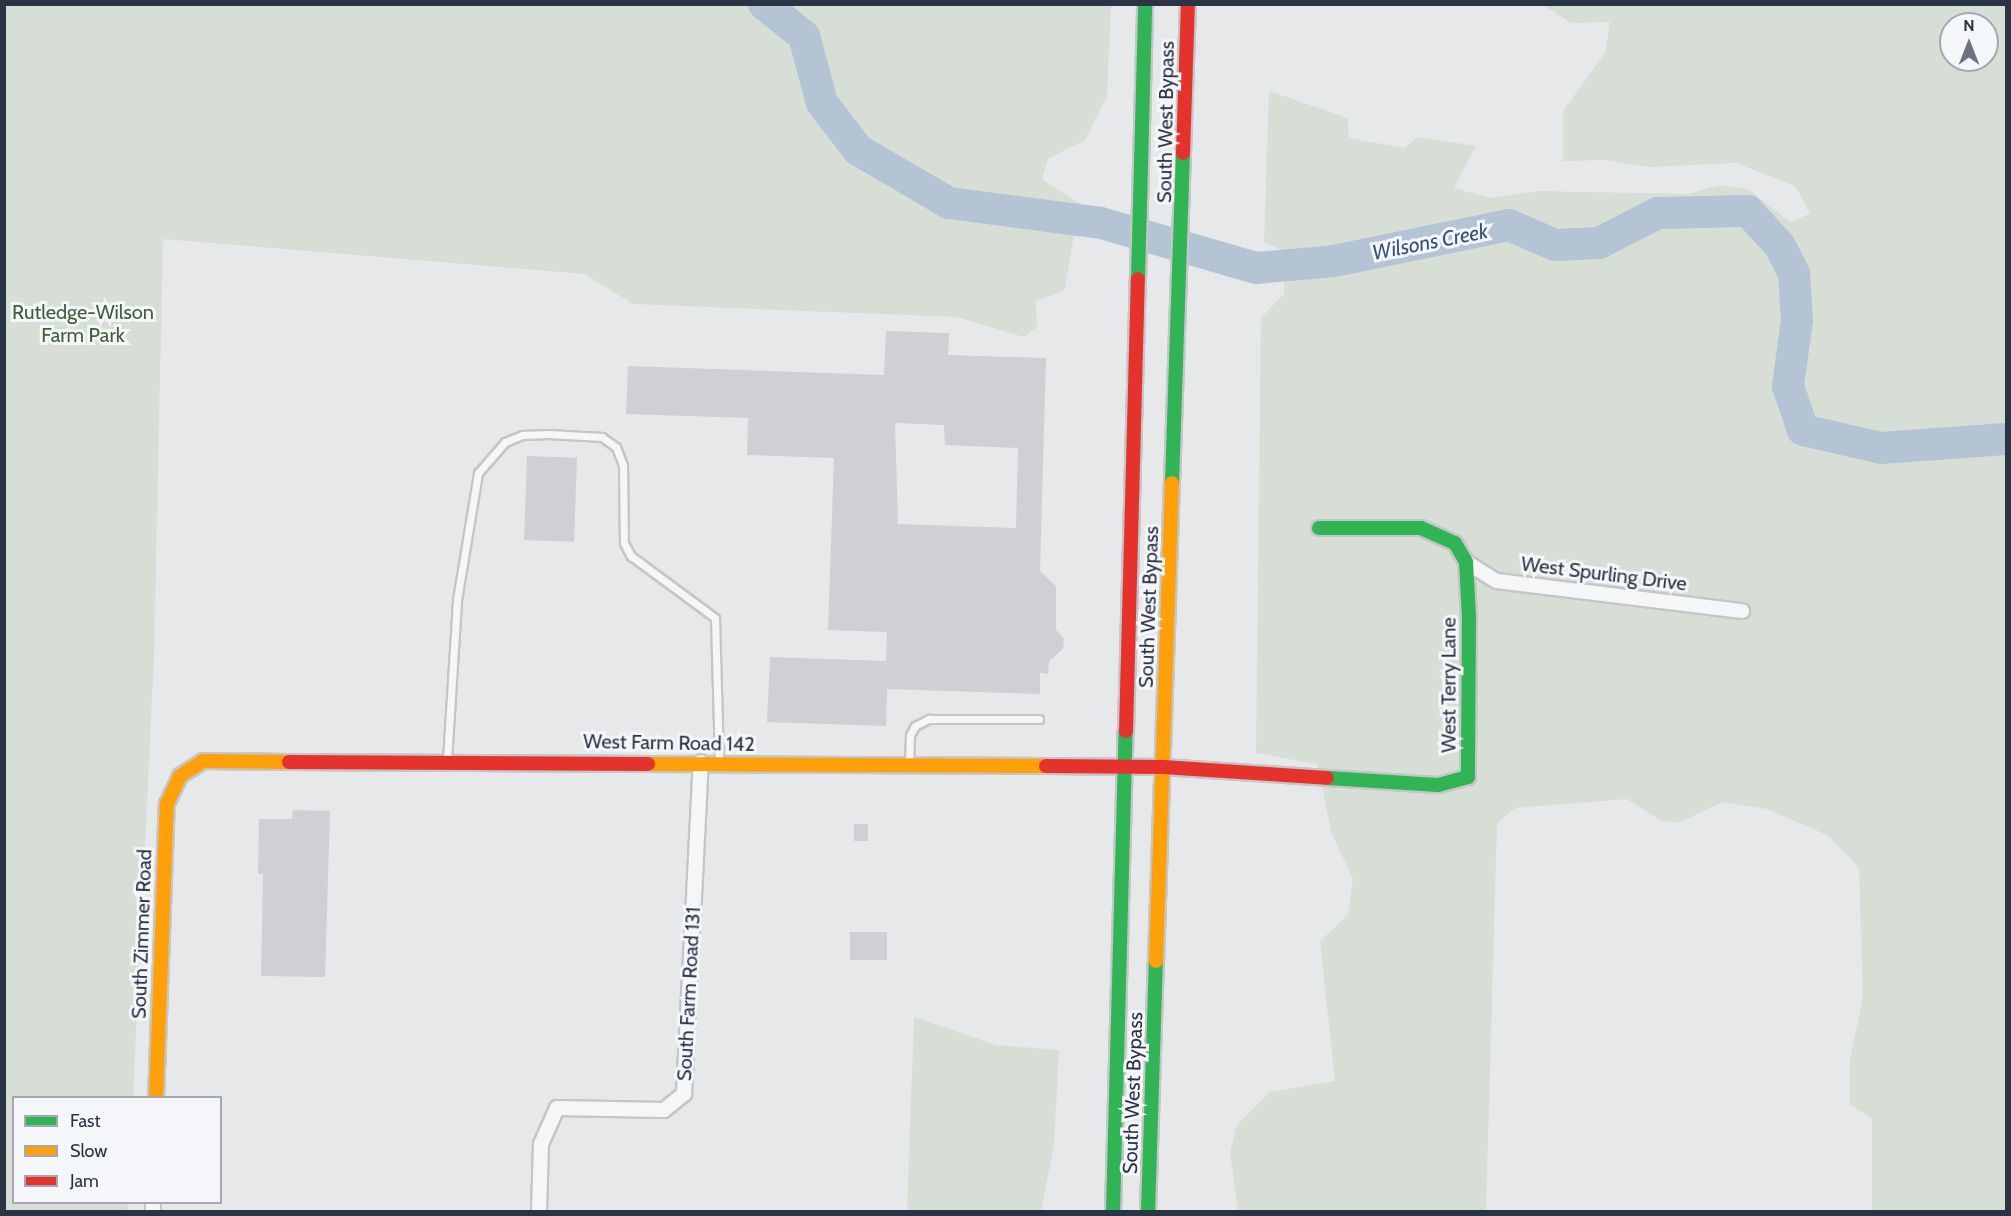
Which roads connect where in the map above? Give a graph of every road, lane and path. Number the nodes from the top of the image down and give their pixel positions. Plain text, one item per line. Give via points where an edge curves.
1 (1145, 4) edge
2 (1188, 4) edge
3 (1319, 528) dead end
4 (1466, 562) junction
5 (1742, 611) dead end
6 (1039, 719) dead end
7 (447, 760) junction
8 (700, 762) junction
9 (718, 763) junction
10 (909, 764) junction
11 (1128, 766) junction
12 (1162, 767) junction
13 (180, 776) joint
14 (156, 1096) edge
15 (539, 1212) edge
16 (1113, 1212) edge
17 (1148, 1212) edge

1 - 11 main road, South West Bypass
2 - 12 main road, South West Bypass via 1181,312
3 - 4 main road via 1422,528 1455,543
4 - 5 street, West Spurling Drive via 1497,581
4 - 12 main road, West Terry Lane via 1468,777 1438,785
6 - 10 lane via 928,719 915,726 910,735
7 - 8 main road, West Farm Road 142
7 - 9 lane via 457,600 476,481 505,442 548,435 602,437 616,447 623,465 624,543 631,556 716,618
7 - 13 main road, West Farm Road 142 via 231,758 203,761
8 - 9 main road, West Farm Road 142
8 - 15 street, South Farm Road 131 via 684,1094 664,1110 557,1108 541,1144
9 - 10 main road, West Farm Road 142
10 - 11 main road, West Farm Road 142
11 - 12 main road, West Farm Road 142
11 - 16 main road, South West Bypass
12 - 17 main road, South West Bypass
13 - 14 main road, South Zimmer Road via 167,804 164,826

